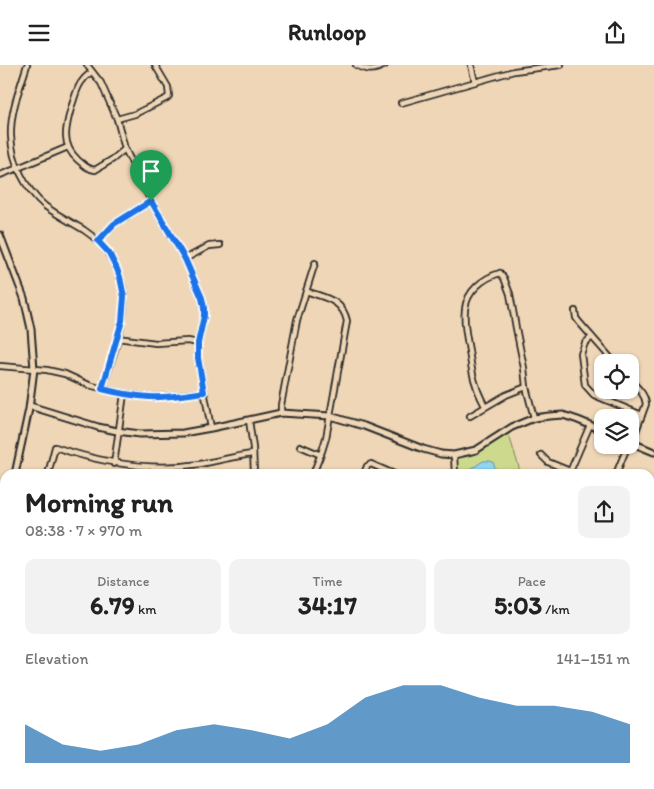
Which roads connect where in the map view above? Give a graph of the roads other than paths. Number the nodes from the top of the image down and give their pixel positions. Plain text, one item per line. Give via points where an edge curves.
1 (27, 65) edge
2 (87, 65) edge
3 (156, 65) edge
4 (356, 65) edge
5 (385, 65) edge
6 (471, 65) edge
7 (561, 65) edge
8 (92, 72) junction
9 (475, 82) junction
10 (401, 103) dead end
11 (117, 119) junction
12 (68, 147) junction
13 (125, 149) junction
14 (18, 169) junction
15 (0, 175) edge
16 (151, 201) junction
17 (0, 235) edge
18 (98, 241) junction
19 (220, 245) dead end
20 (185, 259) junction
21 (314, 263) dead end
22 (306, 291) junction
23 (575, 311) dead end
24 (592, 337) junction
25 (117, 338) junction
26 (198, 343) junction
27 (607, 354) edge
28 (0, 366) edge
29 (34, 369) junction
30 (526, 387) junction
31 (102, 389) junction
32 (639, 390) edge
33 (204, 392) junction
34 (124, 394) junction
35 (30, 406) junction
36 (486, 406) junction
37 (281, 413) junction
38 (642, 415) junction
39 (330, 416) junction
40 (470, 416) dead end
41 (534, 418) junction
42 (249, 420) junction
43 (639, 422) edge
44 (590, 425) junction
45 (594, 427) edge
46 (211, 428) junction
47 (118, 431) junction
48 (300, 446) dead end
49 (639, 446) edge
50 (654, 452) edge
51 (253, 454) junction
52 (625, 454) edge
53 (321, 455) junction
54 (454, 455) junction
55 (542, 455) dead end
56 (114, 464) junction
57 (161, 467) joint
58 (16, 469) edge
59 (49, 469) edge
60 (254, 469) edge
61 (315, 469) edge
62 (366, 469) edge
63 (382, 469) edge
64 (455, 469) edge
65 (563, 469) edge
66 (570, 469) edge
67 (618, 469) edge

1 - 14 street via 12,125 12,145
2 - 8 street
3 - 11 street via 168,87 168,98 136,114
4 - 5 street via 367,70
6 - 9 street
7 - 9 street via 518,70
8 - 11 street via 101,83
8 - 12 street via 83,80 75,97 66,134
9 - 10 street
11 - 13 street
12 - 13 street via 73,156 95,170
12 - 14 street
13 - 16 street
14 - 15 street
14 - 18 street via 38,199
16 - 18 street via 114,224
16 - 20 street
17 - 29 street via 24,298 31,329
18 - 25 street via 109,253 120,277 124,297
19 - 20 street via 209,246
20 - 26 street via 204,308
21 - 22 street
22 - 37 street via 297,320
22 - 39 street via 339,304 347,321
23 - 24 street via 579,322
24 - 27 street
24 - 38 street via 585,343 581,354 585,385 594,395
25 - 26 street via 156,343
25 - 31 street
26 - 33 street
28 - 29 street
29 - 31 street via 66,374
29 - 35 street
30 - 36 street
30 - 36 street via 510,294 501,271 477,286 464,310 474,380
30 - 41 street
31 - 34 street
32 - 38 street via 646,400
33 - 34 street via 172,397
33 - 46 street
34 - 47 street
35 - 47 street
35 - 58 street
36 - 40 street
37 - 39 street
37 - 42 street
38 - 43 street
39 - 53 street
39 - 54 street via 364,425 423,449
41 - 44 street via 563,415
41 - 54 street via 512,427 476,450
42 - 46 street
42 - 51 street
44 - 45 street
44 - 66 street
46 - 47 street via 163,434
47 - 56 street
48 - 53 street
49 - 50 street
51 - 57 street
51 - 60 street
52 - 67 street
53 - 61 street
54 - 64 street
55 - 65 street
56 - 57 street
56 - 59 street via 55,447
62 - 63 street via 370,464

